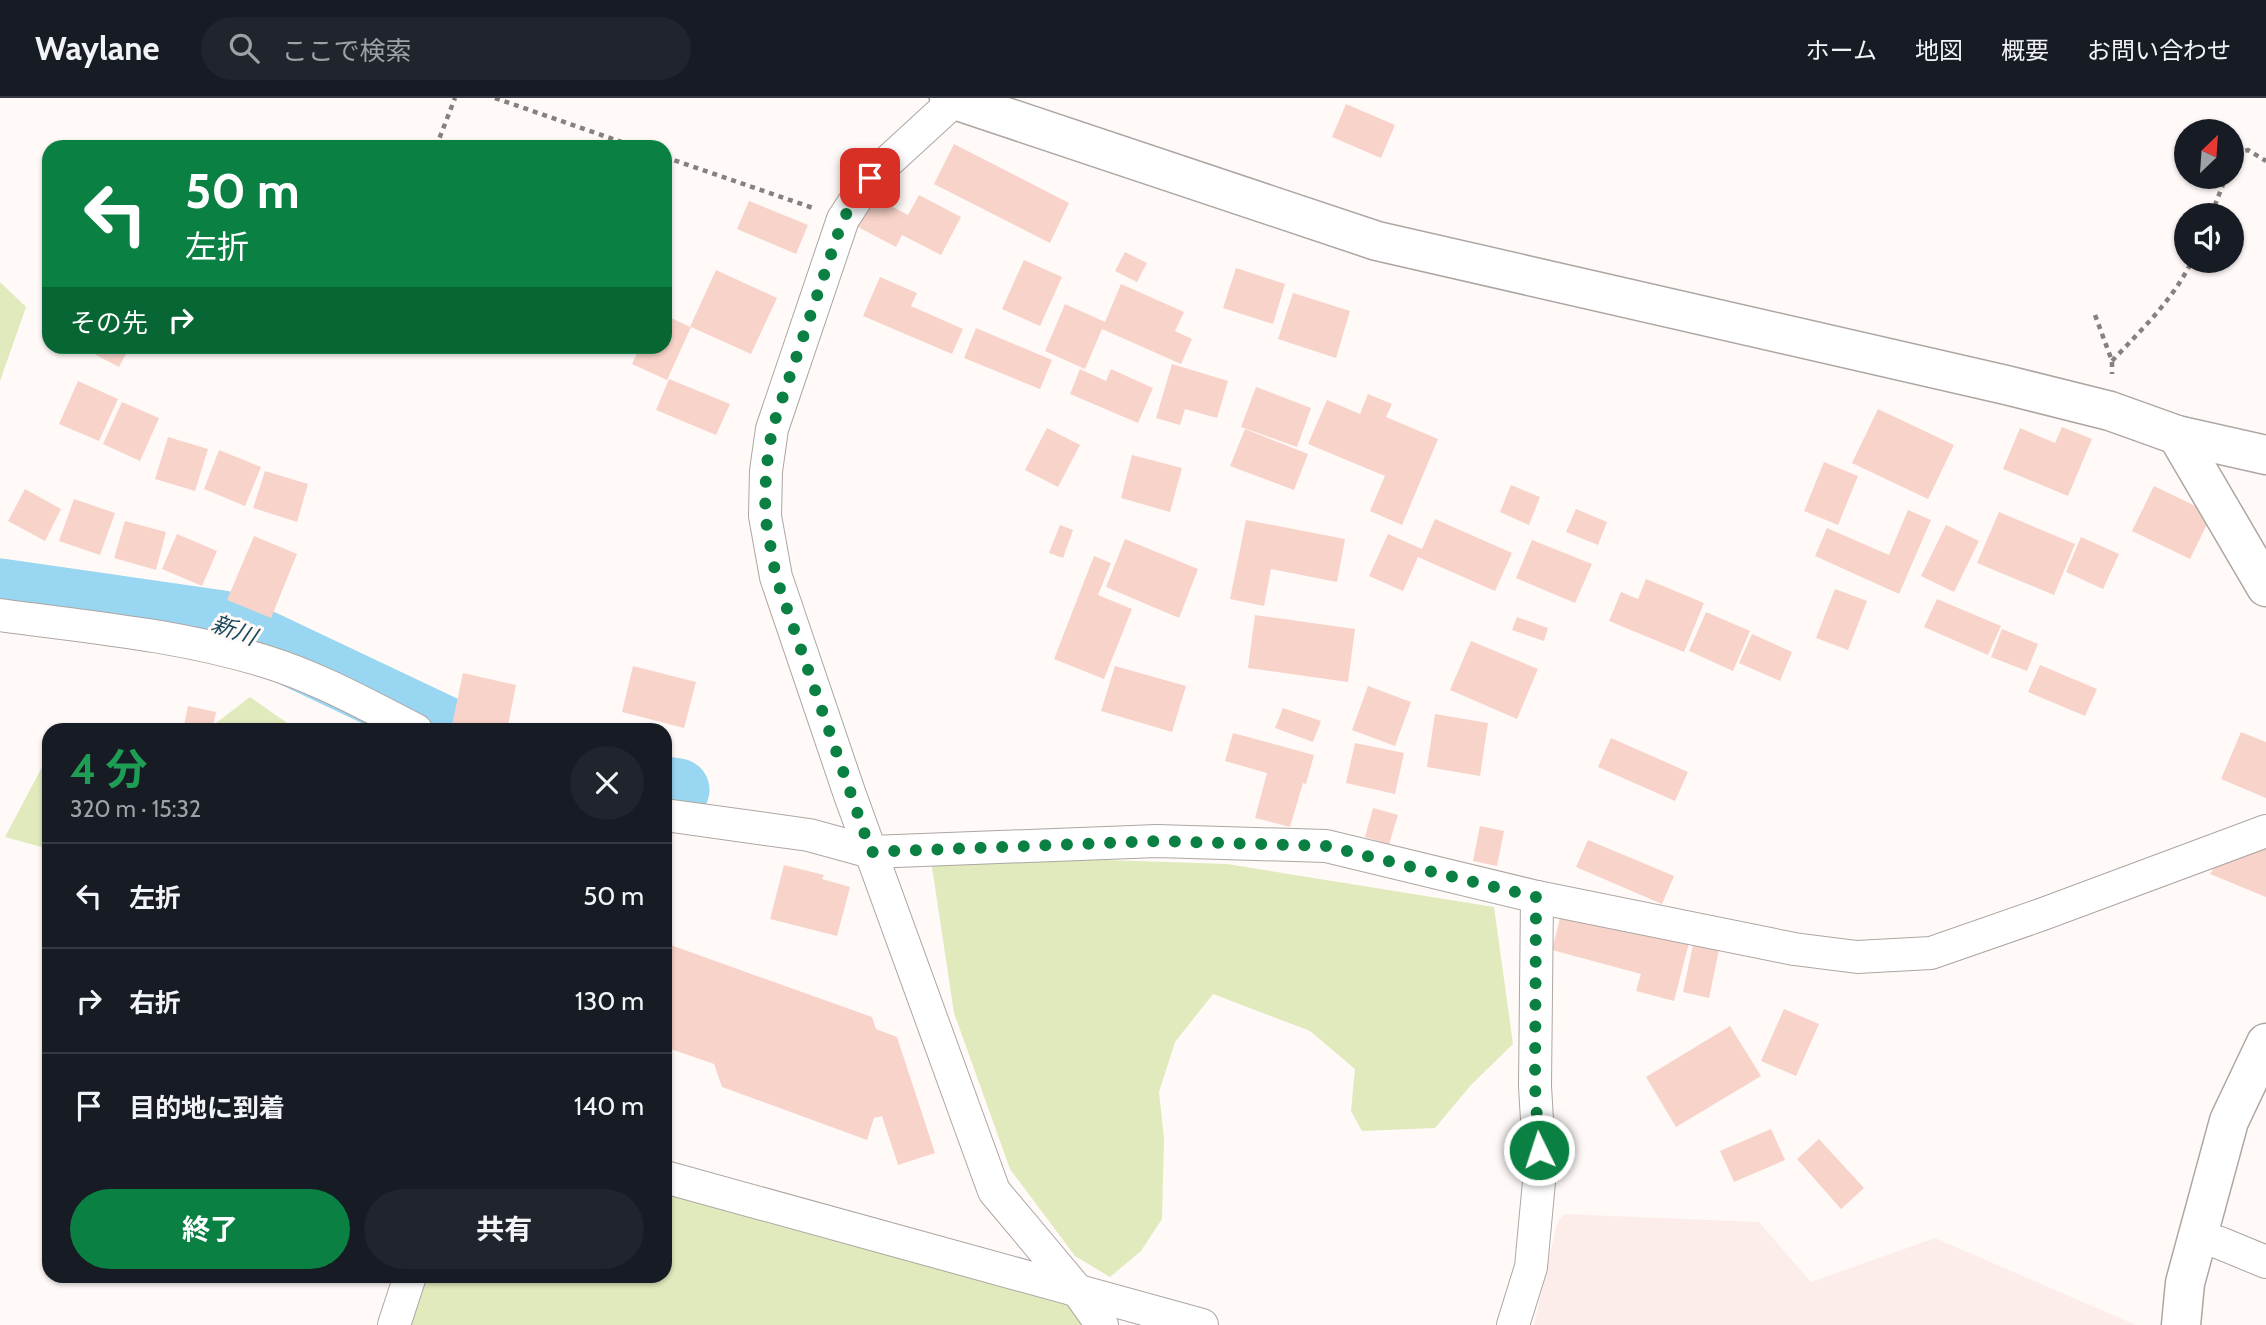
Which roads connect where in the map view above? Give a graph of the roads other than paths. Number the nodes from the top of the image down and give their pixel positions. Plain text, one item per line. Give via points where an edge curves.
1 (952, 99) edge
2 (2177, 435) junction
3 (2266, 455) edge
4 (2266, 587) edge
5 (0, 615) edge
6 (402, 723) edge
7 (672, 816) edge
8 (2266, 831) edge
9 (871, 852) junction
10 (1536, 897) junction
11 (2266, 1044) edge
12 (672, 1179) edge
13 (2197, 1236) junction
14 (2266, 1262) edge
15 (408, 1283) edge
16 (1077, 1290) junction
17 (394, 1325) edge
18 (1102, 1325) edge
19 (1202, 1325) edge
20 (1513, 1325) edge
21 (2181, 1325) edge

1 - 2 street via 1377,241 2006,385 2110,411
1 - 9 street via 870,178 843,219 772,429 766,471 765,516 776,577
2 - 3 street
2 - 4 street
5 - 6 street via 186,641 266,662
7 - 9 street via 809,835
8 - 10 street via 1931,953 1857,957 1794,949
9 - 10 street via 1157,841 1326,846
9 - 16 street via 995,1192
10 - 20 street via 1535,1086 1540,1171 1531,1267
11 - 13 street via 2229,1121
12 - 16 street
13 - 14 street
13 - 21 street
15 - 17 street
16 - 18 street
16 - 19 street

